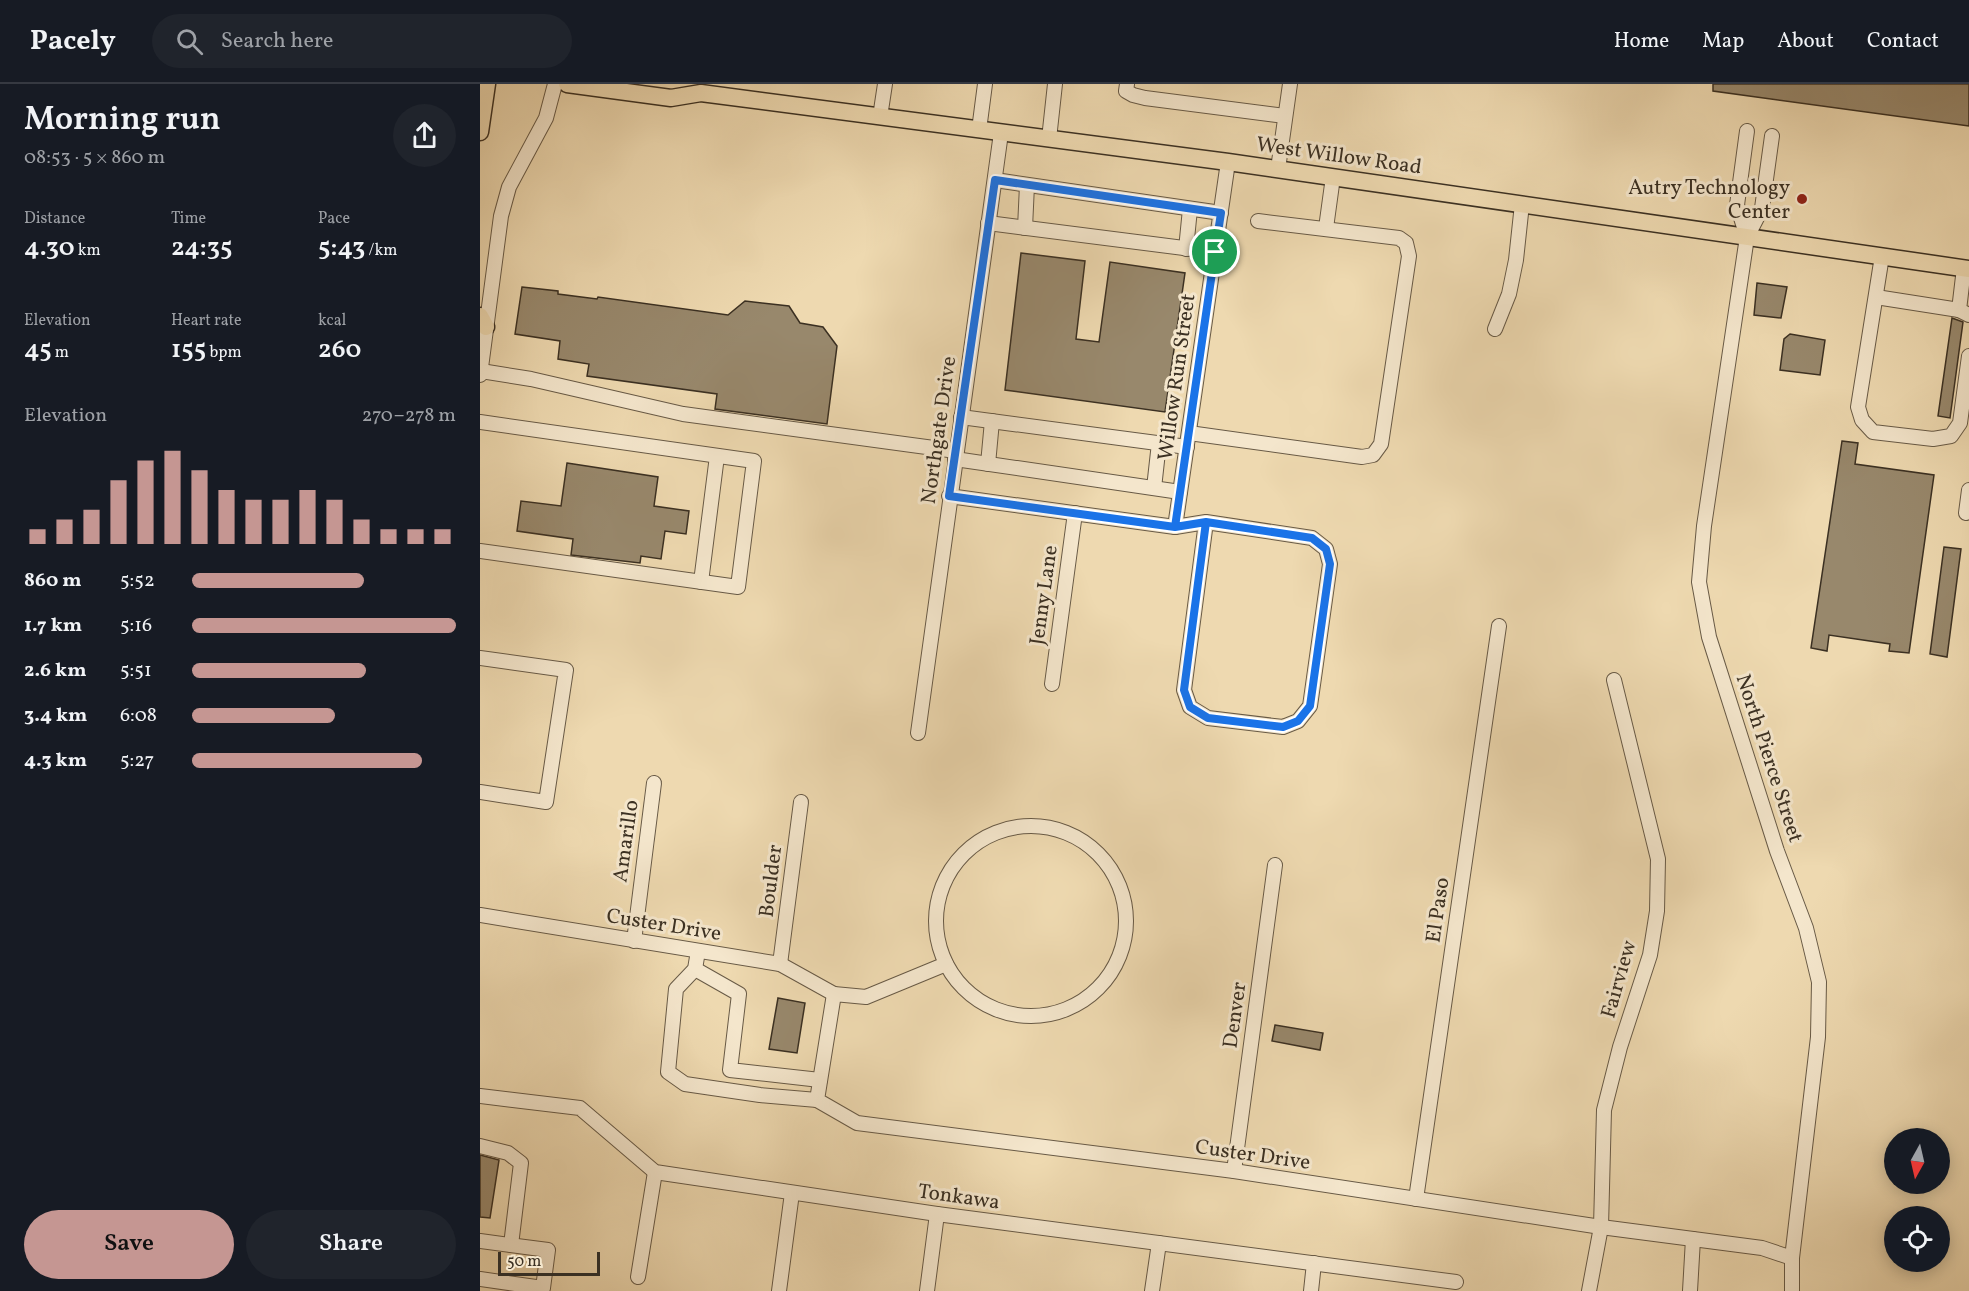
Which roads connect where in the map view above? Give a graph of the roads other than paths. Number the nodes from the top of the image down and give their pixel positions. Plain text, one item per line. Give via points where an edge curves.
1 (487, 84) edge
2 (555, 84) edge
3 (567, 84) edge
4 (885, 84) edge
5 (985, 84) edge
6 (1055, 84) edge
7 (1127, 84) edge
8 (1290, 84) edge
9 (695, 89) edge
10 (1285, 116) junction
11 (880, 117) junction
12 (979, 130) junction
13 (480, 132) edge
14 (1747, 132) dead end
15 (1001, 133) junction
16 (1772, 135) dead end
17 (1049, 139) junction
18 (1228, 162) junction
19 (1278, 169) junction
20 (1333, 177) junction
21 (995, 180) junction
22 (1027, 185) junction
23 (1522, 204) junction
24 (1190, 209) junction
25 (1221, 213) junction
26 (1258, 221) dead end
27 (988, 223) junction
28 (1025, 228) junction
29 (1326, 228) junction
30 (1747, 237) junction
31 (1186, 249) junction
32 (1215, 252) junction
33 (1882, 256) junction
34 (1967, 269) edge
35 (1876, 297) junction
36 (1964, 312) edge
37 (483, 321) edge
38 (1495, 329) dead end
39 (1969, 356) edge
40 (480, 373) edge
41 (961, 417) junction
42 (993, 421) junction
43 (480, 422) edge
44 (1188, 440) junction
45 (1159, 443) junction
46 (955, 455) junction
47 (717, 456) junction
48 (988, 464) junction
49 (1154, 488) junction
50 (1969, 490) edge
51 (1180, 492) junction
52 (949, 496) junction
53 (1075, 513) junction
54 (1966, 513) dead end
55 (1206, 522) junction
56 (1175, 527) junction
57 (480, 551) edge
58 (701, 582) junction
59 (1499, 626) dead end
60 (480, 658) edge
61 (1614, 680) dead end
62 (1052, 684) dead end
63 (918, 733) dead end
64 (654, 783) dead end
65 (480, 792) edge
66 (801, 802) dead end
67 (1275, 865) dead end
68 (480, 915) edge
69 (634, 941) junction
70 (698, 951) junction
71 (780, 964) junction
72 (946, 964) junction
73 (695, 969) junction
74 (834, 994) junction
75 (730, 1070) junction
76 (820, 1080) junction
77 (727, 1090) junction
78 (480, 1096) edge
79 (817, 1100) junction
80 (480, 1146) edge
81 (1234, 1171) junction
82 (656, 1172) junction
83 (792, 1193) junction
84 (1416, 1199) junction
85 (937, 1214) junction
86 (1601, 1227) junction
87 (1693, 1239) junction
88 (480, 1241) edge
89 (1159, 1244) junction
90 (511, 1245) junction
91 (1792, 1258) junction
92 (1314, 1263) junction
93 (639, 1277) dead end
94 (480, 1279) edge
95 (1456, 1282) dead end
96 (779, 1291) edge
97 (927, 1291) edge
98 (1152, 1291) edge
99 (1311, 1291) edge
100 (1589, 1291) edge
101 (1690, 1291) edge
102 (1792, 1291) edge

1 - 13 main road
2 - 37 street via 546,118 509,186
3 - 9 main road, West Willow Road via 671,98
4 - 11 street
5 - 12 street
6 - 17 street
7 - 10 street via 1126,91 1145,98
8 - 10 street
9 - 11 main road, West Willow Road
10 - 19 street
11 - 12 main road, West Willow Road
12 - 15 main road, West Willow Road
14 - 30 street via 1737,205
15 - 17 main road, West Willow Road
15 - 21 street, Northgate Drive
16 - 30 street via 1762,208
17 - 18 main road, West Willow Road
18 - 19 main road, West Willow Road
18 - 25 street, Willow Run Street
19 - 20 main road, West Willow Road
20 - 23 main road, West Willow Road
20 - 29 street
21 - 22 street
21 - 27 street, Northgate Drive
22 - 24 street
22 - 28 street
23 - 30 main road, West Willow Road
23 - 38 street via 1509,294
24 - 25 street
24 - 31 street
25 - 32 street, Willow Run Street
26 - 29 street
27 - 28 street
27 - 41 street, Northgate Drive
28 - 31 street
29 - 44 street via 1399,238 1406,243 1409,256 1382,444 1374,455 1362,457
30 - 33 main road, West Willow Road
30 - 91 street, North Pierce Street via 1699,582 1709,637 1806,928 1819,982 1818,1037
31 - 32 street
32 - 44 street, Willow Run Street
33 - 34 main road, West Willow Road
33 - 35 street
34 - 36 street
35 - 36 street
35 - 39 street via 1858,407 1862,420 1874,432 1933,439 1951,436 1960,423
37 - 40 street
40 - 46 street via 531,379 683,414
41 - 42 street
41 - 46 street, Northgate Drive
42 - 45 street
42 - 48 street
43 - 47 street
44 - 45 street
44 - 51 street, Willow Run Street
45 - 49 street
46 - 48 street
46 - 52 street, Northgate Drive
47 - 58 street
47 - 58 street via 754,461 738,587
48 - 49 street
49 - 51 street
50 - 54 street
51 - 56 street, Willow Run Street
52 - 53 street
52 - 63 street, Northgate Drive
53 - 56 street
53 - 62 street, Jenny Lane
55 - 55 street via 1312,538 1326,549 1330,564 1310,706 1298,721 1283,727 1208,718 1190,707 1184,690
55 - 56 street
57 - 58 street
59 - 84 street, El Paso
60 - 65 street via 566,670 546,802
61 - 86 street, Fairview via 1658,859 1658,880 1650,955 1604,1110
64 - 69 street, Amarillo
66 - 71 street, Boulder
67 - 81 street, Denver
68 - 69 street, Custer Drive
69 - 70 street, Custer Drive
70 - 71 street, Custer Drive
70 - 73 street
71 - 74 street, Custer Drive
72 - 72 street via 955,980 980,1002 1011,1015 1044,1016 1075,1006 1112,973 1125,943 1126,910 1112,869 1089,845 1059,830 1013,827 982,839 957,861 940,890 935,923
72 - 74 street, Custer Drive via 866,997
73 - 75 street via 739,994
73 - 77 street via 676,989 668,1072 685,1084
74 - 76 street
75 - 76 street
75 - 77 street
76 - 79 street
77 - 79 street
78 - 82 street via 580,1108
79 - 81 street, Custer Drive via 857,1123
80 - 90 street via 508,1153 521,1162
81 - 84 street, Custer Drive
82 - 83 street, Tonkawa
82 - 93 street
83 - 85 street, Tonkawa
83 - 96 street
84 - 86 street, Custer Drive
85 - 89 street, Tonkawa
85 - 97 street
86 - 87 street, Custer Drive
86 - 100 street, Fairview
87 - 91 street, Custer Drive via 1762,1248
87 - 101 street
88 - 90 street
89 - 92 street, Tonkawa
89 - 98 street
90 - 94 street via 548,1250 543,1288
91 - 102 street, North Pierce Street
92 - 95 street, Tonkawa
92 - 99 street

